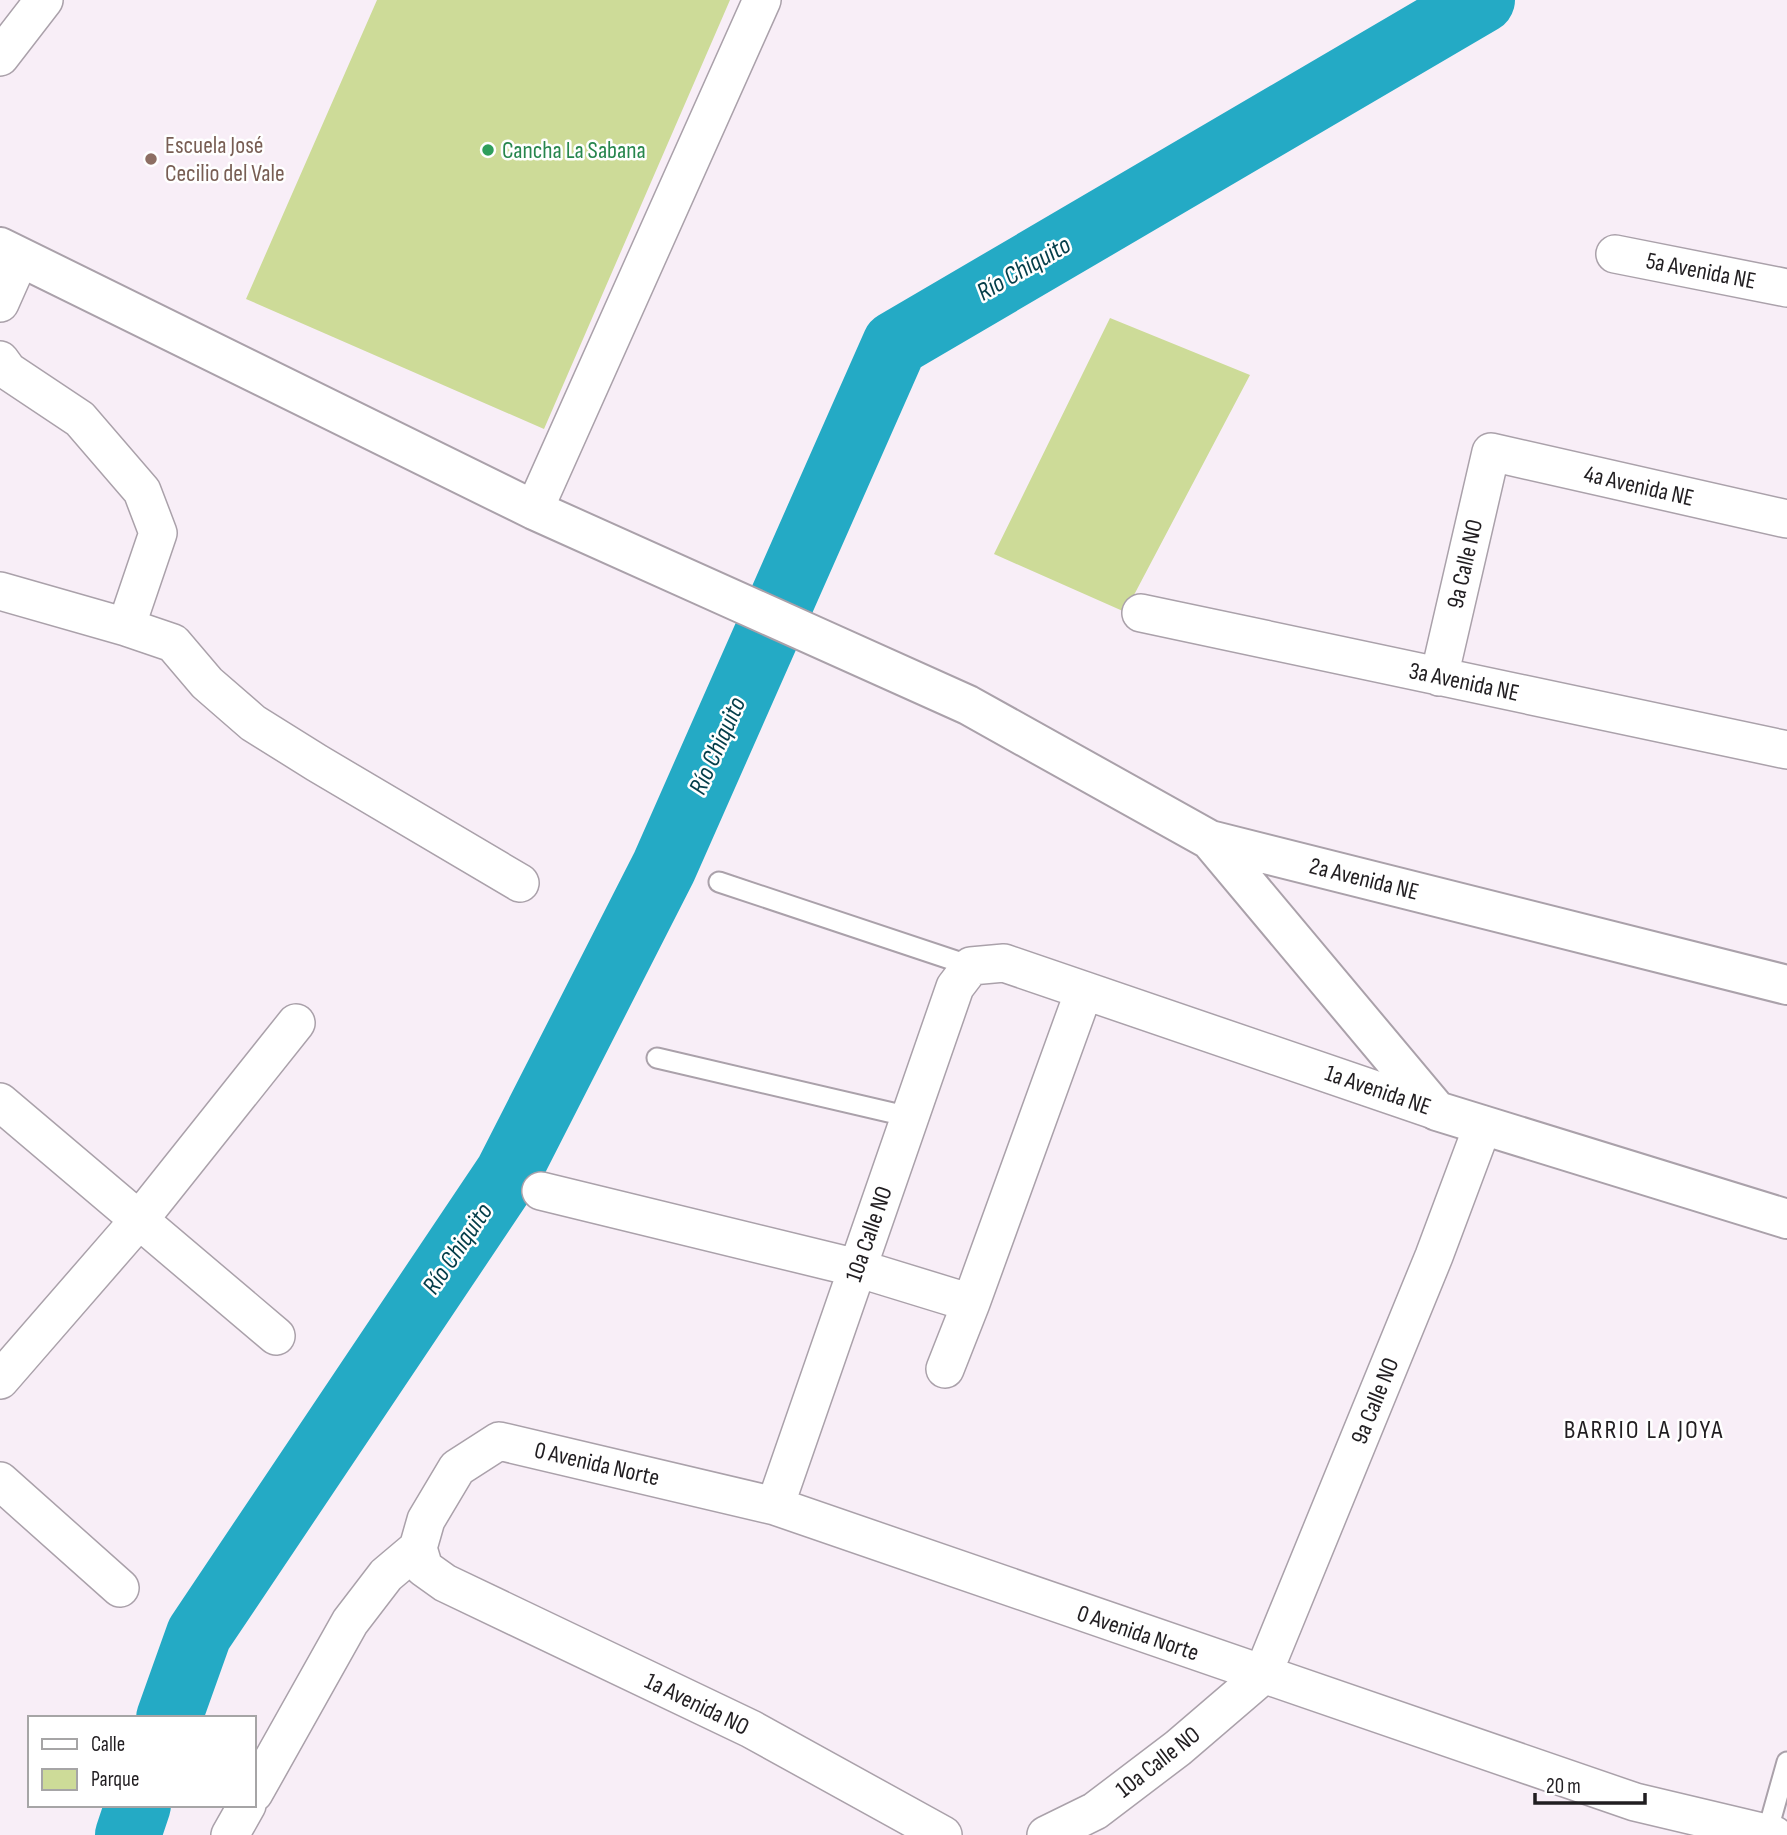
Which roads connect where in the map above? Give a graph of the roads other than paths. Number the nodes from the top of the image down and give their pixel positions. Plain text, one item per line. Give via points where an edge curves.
1 (44, 0) edge
2 (762, 0) edge
3 (0, 57) edge
4 (10, 252) edge
5 (1615, 254) dead end
6 (1787, 288) edge
7 (0, 303) edge
8 (0, 360) edge
9 (1491, 452) joint
10 (534, 510) junction
11 (1787, 519) edge
12 (0, 591) edge
13 (1141, 613) dead end
14 (126, 627) junction
15 (1439, 677) junction
16 (1787, 750) edge
17 (1210, 840) junction
18 (719, 882) dead end
19 (520, 883) dead end
20 (971, 966) junction
21 (1787, 985) edge
22 (1084, 991) junction
23 (296, 1023) dead end
24 (657, 1058) dead end
25 (0, 1102) edge
26 (1437, 1111) junction
27 (909, 1117) junction
28 (1483, 1125) junction
29 (541, 1191) dead end
30 (1787, 1219) edge
31 (139, 1220) junction
32 (857, 1268) junction
33 (971, 1303) junction
34 (276, 1336) dead end
35 (945, 1369) dead end
36 (0, 1380) edge
37 (0, 1481) edge
38 (775, 1506) junction
39 (418, 1548) junction
40 (120, 1588) dead end
41 (1262, 1676) junction
42 (1787, 1762) edge
43 (256, 1789) edge
44 (246, 1807) edge
45 (1771, 1834) edge
46 (230, 1835) edge
47 (943, 1835) edge
48 (1046, 1835) edge

1 - 3 street
2 - 10 street
4 - 7 street
4 - 10 street, 2a Avenida NE
5 - 6 street, 5a Avenida NE
8 - 14 street via 8,371 80,419 142,491 158,533
9 - 11 street, 4a Avenida NE
9 - 15 street, 9a Calle NO
10 - 17 street, 2a Avenida NE via 968,705
12 - 14 street
13 - 15 street, 3a Avenida NE
14 - 19 street via 173,643 207,683 253,723
15 - 16 street, 3a Avenida NE
17 - 21 street, 2a Avenida NE
17 - 26 street
18 - 20 lane
20 - 22 street, 1a Avenida NE via 1004,963
20 - 27 street, 10a Calle NO via 955,988
22 - 26 street, 1a Avenida NE
22 - 33 street
23 - 31 street
24 - 27 lane
25 - 31 street
26 - 28 street, 1a Avenida NE
27 - 32 street, 10a Calle NO
28 - 30 street, 1a Avenida NE
28 - 41 street, 9a Calle NO
29 - 32 street
31 - 34 street
31 - 36 street
32 - 33 street
32 - 38 street, 10a Calle NO
33 - 35 street
37 - 40 street
38 - 39 street, 0 Avenida Norte via 499,1441 457,1468 426,1520
38 - 41 street, 0 Avenida Norte
39 - 43 street via 386,1574 350,1622
39 - 47 street, 1a Avenida NO via 424,1568 444,1583 751,1729
41 - 45 street, 0 Avenida Norte via 1635,1802
41 - 48 street, 10a Calle NO via 1096,1811
42 - 45 lane
44 - 46 street

